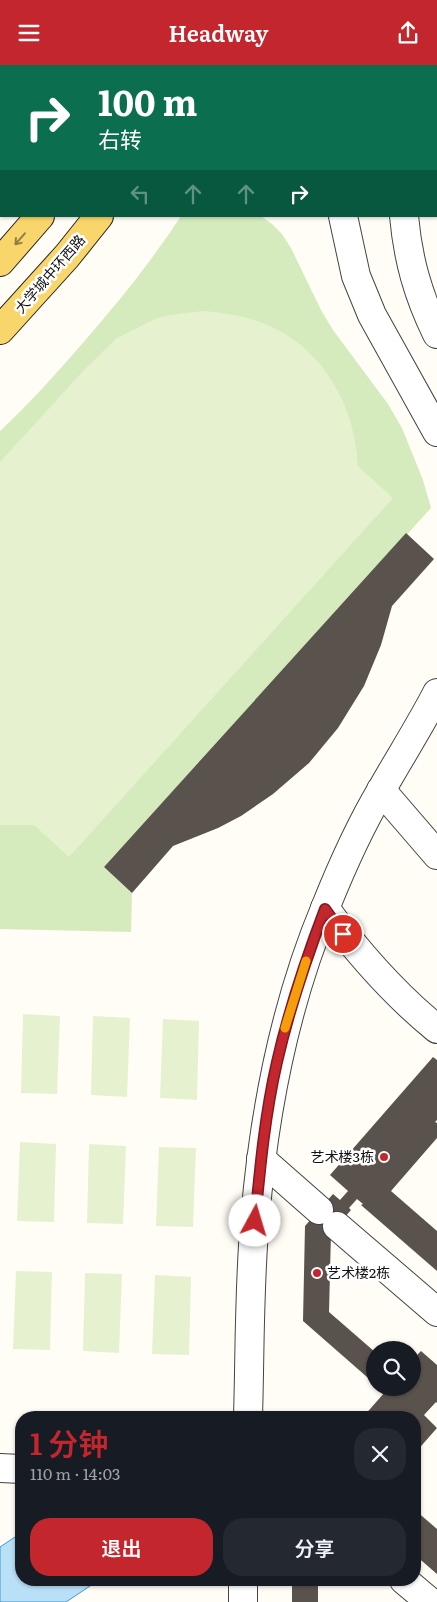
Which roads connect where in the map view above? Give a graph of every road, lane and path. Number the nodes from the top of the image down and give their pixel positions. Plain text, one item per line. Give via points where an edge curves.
1 (39, 217) edge
2 (98, 217) edge
3 (343, 217) edge
4 (404, 217) edge
5 (0, 262) edge
6 (0, 330) edge
7 (437, 334) edge
8 (437, 430) edge
9 (437, 693) edge
10 (382, 789) junction
11 (437, 855) edge
12 (325, 909) junction
13 (437, 1029) edge
14 (261, 1159) junction
15 (437, 1312) edge
16 (248, 1411) edge
17 (0, 1468) edge
18 (15, 1469) edge
19 (243, 1586) edge
20 (411, 1586) edge
21 (242, 1602) edge
22 (430, 1602) edge

1 -> 5 main road
2 - 6 main road, 大学城中环西路
3 - 8 lane via 356,276 372,315
4 - 7 lane via 410,262
9 - 10 lane
10 - 11 lane
10 - 12 lane via 344,863
12 - 13 lane via 380,977
12 - 14 lane via 278,1054
14 - 15 lane
14 - 16 lane via 255,1221
17 - 18 lane
19 - 21 lane
20 - 22 lane

